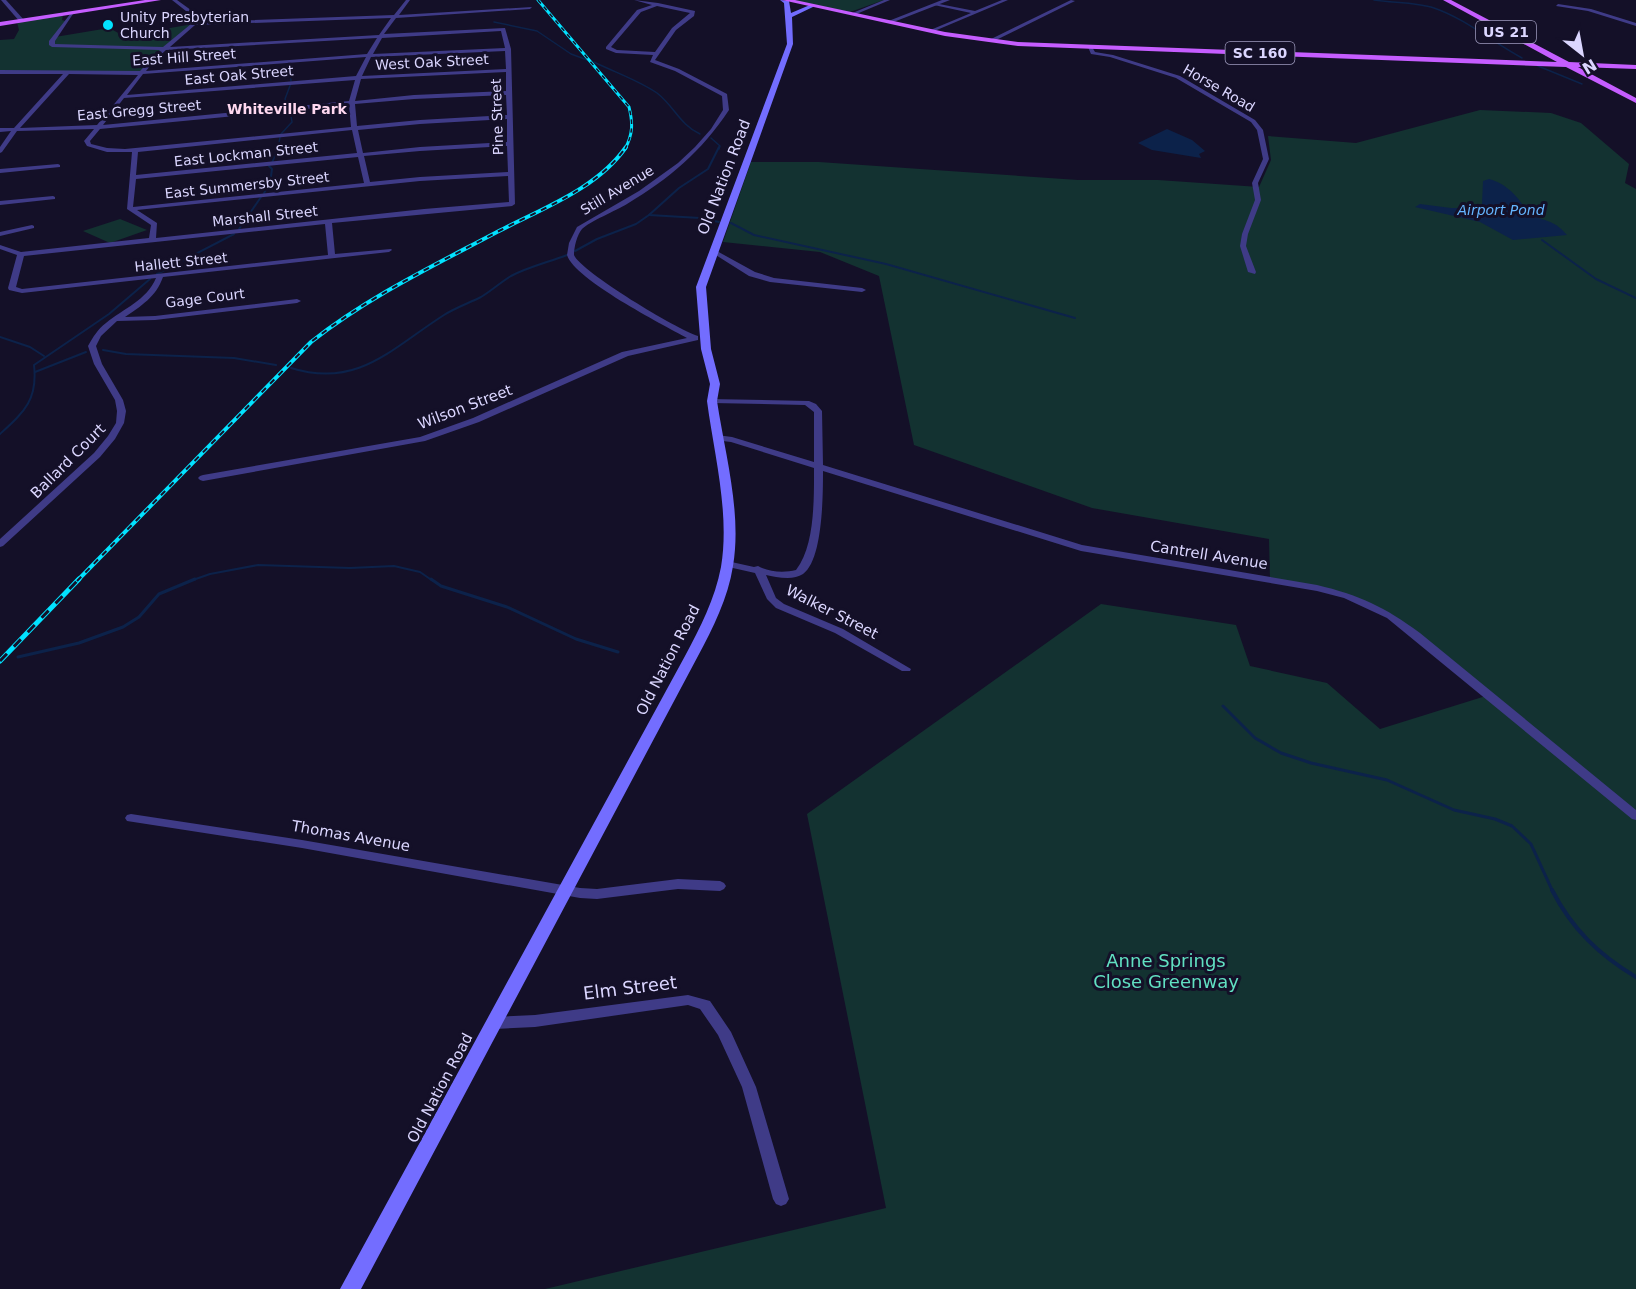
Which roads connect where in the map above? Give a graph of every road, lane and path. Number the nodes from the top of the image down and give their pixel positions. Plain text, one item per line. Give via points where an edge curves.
1 (3, 0) edge
2 (158, 0) edge
3 (174, 0) edge
4 (408, 0) edge
5 (636, 0) edge
6 (669, 0) edge
7 (784, 0) edge
8 (888, 0) edge
9 (930, 0) edge
10 (986, 0) edge
11 (1006, 0) edge
12 (1446, 0) edge
13 (1073, 1) edge
14 (941, 2) edge
15 (123, 3) edge
16 (659, 3) junction
17 (999, 3) junction
18 (1558, 5) dead end
19 (476, 6) dead end
20 (812, 6) junction
21 (530, 8) dead end
22 (469, 12) junction
23 (975, 12) junction
24 (852, 14) junction
25 (395, 15) junction
26 (67, 16) junction
27 (789, 16) junction
28 (22, 21) junction
29 (890, 22) junction
30 (0, 24) edge
31 (194, 24) junction
32 (1636, 25) edge
33 (930, 31) junction
34 (384, 34) junction
35 (990, 41) junction
36 (508, 48) junction
37 (1090, 48) junction
38 (164, 49) junction
39 (656, 54) junction
40 (370, 55) junction
41 (1566, 64) junction
42 (1636, 66) edge
43 (508, 69) junction
44 (0, 72) edge
45 (67, 73) junction
46 (140, 73) junction
47 (358, 77) junction
48 (509, 93) junction
49 (122, 97) junction
50 (1636, 101) edge
51 (352, 103) junction
52 (509, 117) junction
53 (99, 127) junction
54 (356, 128) junction
55 (16, 129) junction
56 (0, 130) edge
57 (510, 144) junction
58 (135, 150) junction
59 (0, 151) edge
60 (362, 155) junction
61 (58, 166) dead end
62 (0, 171) edge
63 (511, 174) junction
64 (134, 177) junction
65 (367, 184) junction
66 (53, 198) dead end
67 (0, 203) edge
68 (511, 205) joint
69 (130, 209) junction
70 (328, 221) junction
71 (32, 227) dead end
72 (0, 234) edge
73 (152, 240) junction
74 (0, 247) edge
75 (389, 250) dead end
76 (713, 251) junction
77 (21, 254) junction
78 (332, 256) junction
79 (1252, 272) dead end
80 (160, 276) junction
81 (862, 290) dead end
82 (297, 301) dead end
83 (116, 319) junction
84 (700, 337) junction
85 (712, 401) junction
86 (717, 438) junction
87 (819, 467) junction
88 (203, 478) dead end
89 (0, 544) edge
90 (727, 564) junction
91 (758, 569) junction
92 (906, 669) dead end
93 (1636, 816) edge
94 (131, 818) dead end
95 (720, 886) dead end
96 (564, 889) junction
97 (495, 1023) junction
98 (781, 1199) dead end
99 (350, 1289) edge

1 - 28 street
2 - 15 main road
3 - 31 street via 193,14
4 - 25 street
5 - 16 street
6 - 16 street
7 - 20 main road, SC 160
7 - 27 main road, Old Nation Road
8 - 24 street
9 - 14 street
10 - 17 street
11 - 17 street
12 - 41 main road, US 21
13 - 35 street
14 - 23 street
14 - 29 street
15 - 26 main road
16 - 39 street via 693,13 674,29
16 - 39 street via 639,11 608,48
17 - 23 street
18 - 32 street
19 - 22 street
20 - 24 main road, SC 160
20 - 27 main road
21 - 22 street
22 - 25 street
23 - 33 street
24 - 29 main road, SC 160
25 - 31 street
25 - 34 street
26 - 28 main road
26 - 38 street via 52,45
27 - 76 main road, Old Nation Road via 790,44 779,79
28 - 30 main road
29 - 33 main road, SC 160
31 - 38 street
33 - 35 main road, SC 160
34 - 36 street, Pine Street via 505,30
34 - 38 street
34 - 40 street
35 - 37 main road, SC 160 / SC 160
36 - 40 street, East Hill Street
36 - 43 street, Pine Street
37 - 41 main road, SC 160 / SC 160
37 - 79 street, Horse Road via 1093,53 1178,77 1253,121 1260,130 1266,159 1255,183 1258,200 1243,246
38 - 46 street
39 - 84 street, Still Avenue via 653,62 724,95 726,110 677,167 579,228 571,251 582,270 637,306
40 - 46 street, East Hill Street
40 - 47 street
41 - 42 main road, SC 160
41 - 50 main road, US 21
43 - 47 street, West Oak Street
43 - 48 street, Pine Street
44 - 45 street, East Hill Street
45 - 46 street, East Hill Street
45 - 55 street
46 - 49 street
47 - 49 street, East Oak Street
47 - 51 street
48 - 51 street, East Gregg Street
48 - 52 street, Pine Street
49 - 53 street
51 - 53 street, East Gregg Street
51 - 54 street
52 - 54 street
52 - 57 street, Pine Street
53 - 55 street, East Gregg Street
53 - 58 street via 87,141 89,145 107,150
54 - 58 street
54 - 60 street
55 - 56 street, East Gregg Street
55 - 59 street
57 - 60 street, East Lockman Street
57 - 63 street, Pine Street
58 - 64 street
60 - 64 street, East Lockman Street
60 - 65 street
61 - 62 street
63 - 65 street, East Summersby Street
63 - 68 street, Pine Street
64 - 69 street
65 - 69 street, East Summersby Street
66 - 67 street
68 - 70 street, Marshall Street
69 - 73 street via 155,224
70 - 73 street, Marshall Street
70 - 78 street
71 - 72 street
73 - 77 street, Marshall Street
74 - 77 street
75 - 78 street, Hallett Street
76 - 81 street via 752,274 773,280
76 - 84 main road, Old Nation Road via 701,287
77 - 80 street, Hallett Street via 12,288 18,291
78 - 80 street, Hallett Street
80 - 83 street, Ballard Court via 156,290
82 - 83 street, Gage Court
83 - 89 street, Ballard Court via 99,333 92,346 122,406 121,425 97,455
84 - 85 main road, Old Nation Road via 715,384
84 - 88 street, Wilson Street via 625,354 476,420 422,439
85 - 86 main road, Old Nation Road
85 - 87 street, Walker Street via 810,404 818,411
86 - 87 street, Cantrell Avenue
86 - 90 main road, Old Nation Road via 728,524
87 - 91 street, Walker Street via 818,503 807,565 793,574
87 - 93 street, Cantrell Avenue via 1081,548 1317,588 1369,604 1431,647
90 - 91 street, Walker Street
90 - 96 main road, Old Nation Road via 705,629
91 - 92 street, Walker Street via 772,599 780,606 839,631
94 - 96 street, Thomas Avenue
95 - 96 street, Thomas Avenue via 678,884 597,894
96 - 97 main road, Old Nation Road
97 - 98 street, Elm Street via 687,1000 705,1005 724,1032 749,1087
97 - 99 main road, Old Nation Road

